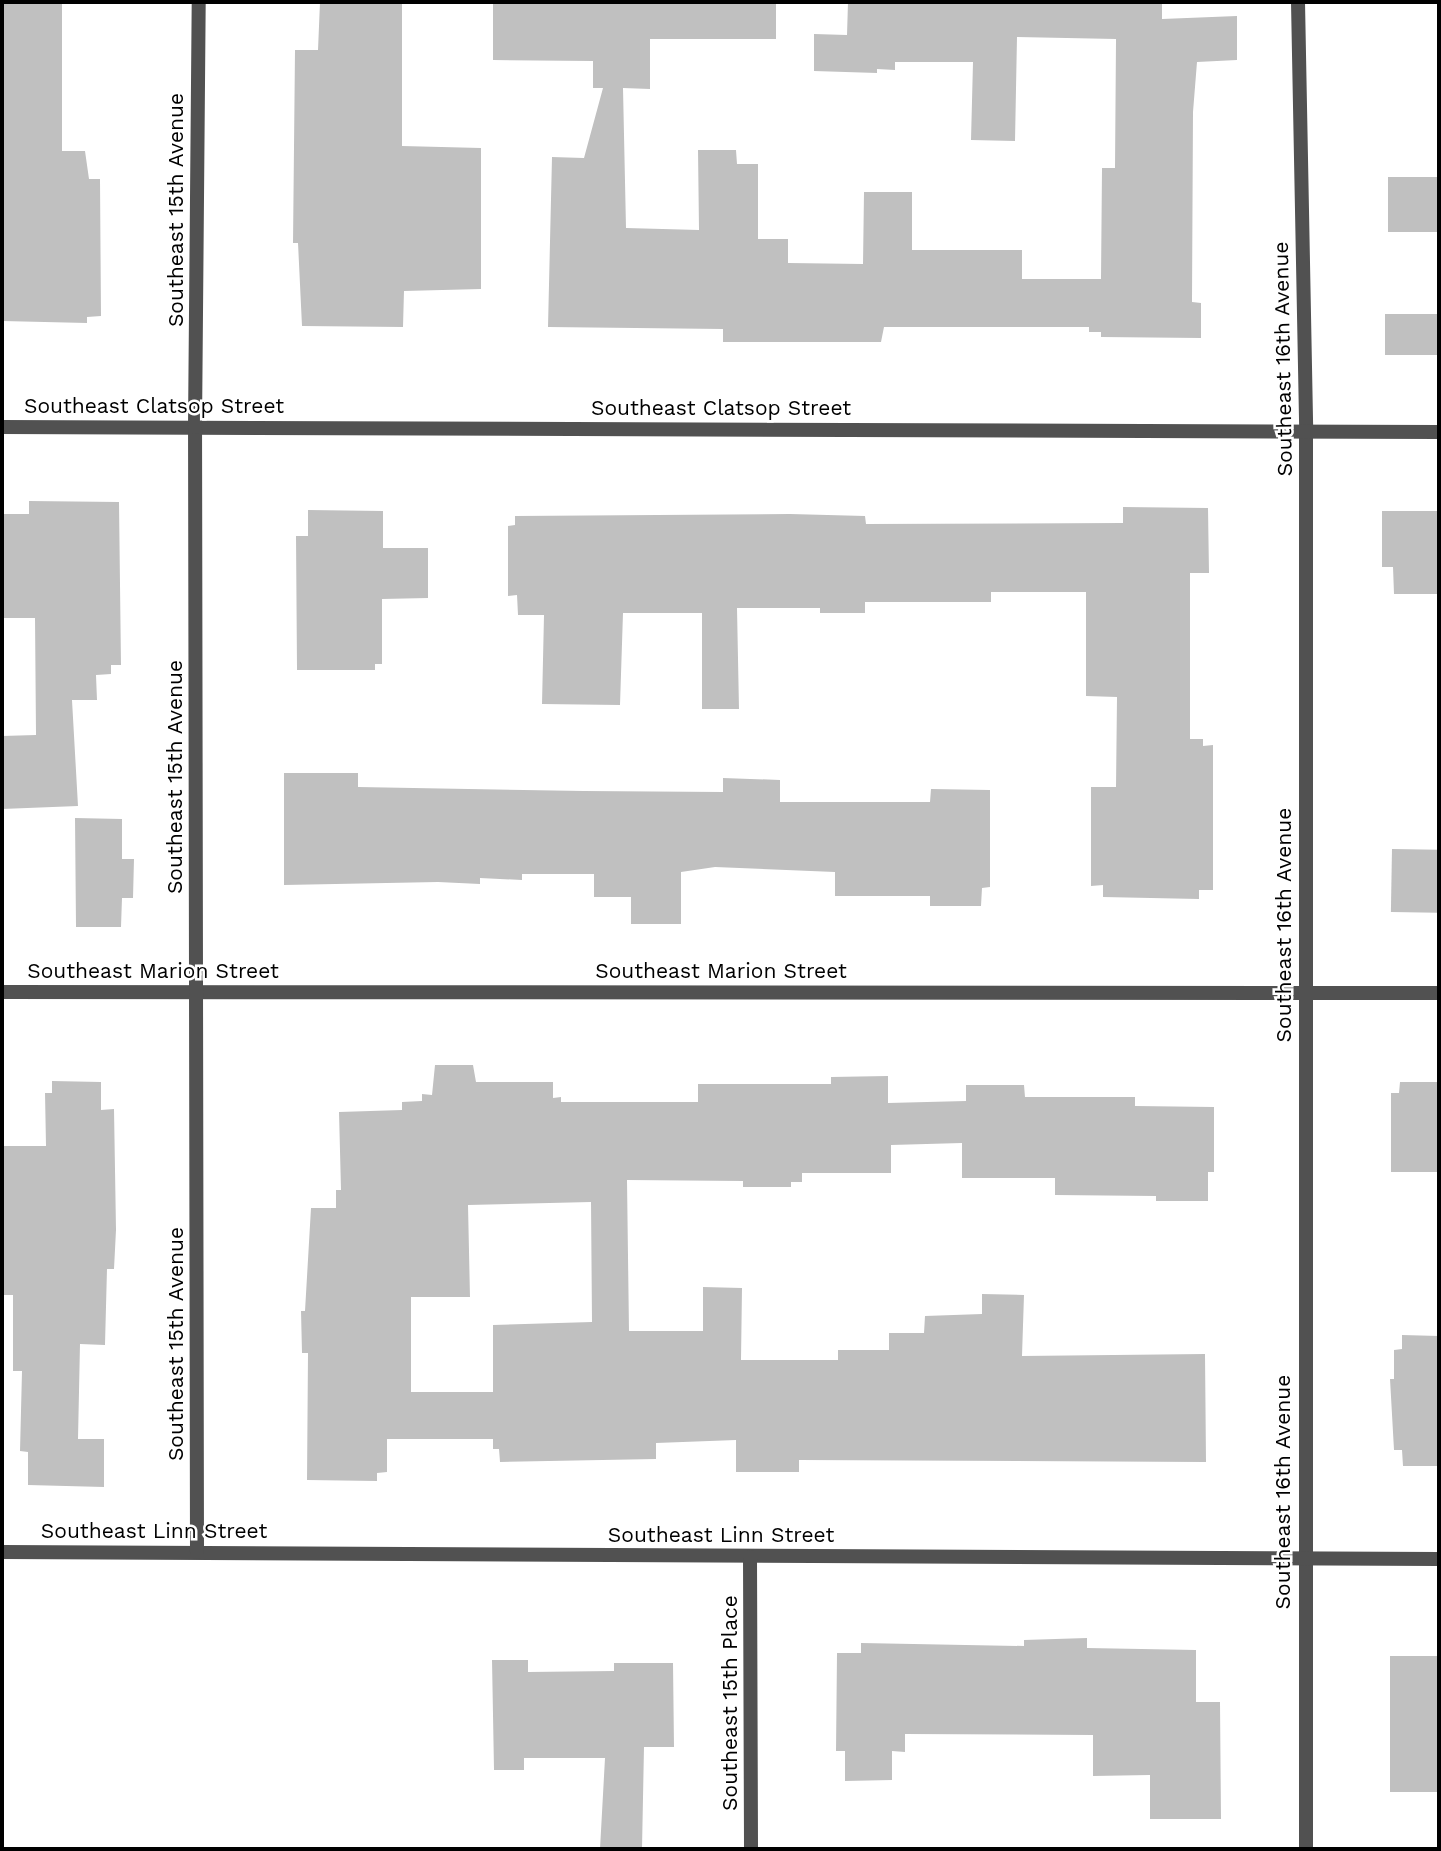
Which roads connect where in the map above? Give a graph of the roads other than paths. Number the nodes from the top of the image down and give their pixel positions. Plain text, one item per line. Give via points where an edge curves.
1 (199, 2) edge
2 (1298, 2) edge
3 (2, 427) edge
4 (195, 427) junction
5 (1306, 432) junction
6 (1439, 432) edge
7 (2, 992) edge
8 (196, 992) junction
9 (1305, 993) junction
10 (1439, 993) edge
11 (2, 1552) edge
12 (197, 1552) junction
13 (750, 1557) junction
14 (1304, 1559) junction
15 (1439, 1559) edge
16 (751, 1849) edge
17 (1306, 1849) edge

1 - 4 street, Southeast 15th Avenue
2 - 5 street, Southeast 16th Avenue
3 - 4 street, Southeast Clatsop Street
4 - 5 street, Southeast Clatsop Street
4 - 8 street, Southeast 15th Avenue
5 - 6 street, Southeast Clatsop Street
5 - 9 street, Southeast 16th Avenue
7 - 8 street, Southeast Marion Street
8 - 9 street, Southeast Marion Street
8 - 12 street, Southeast 15th Avenue
9 - 10 street, Southeast Marion Street
9 - 14 street, Southeast 16th Avenue
11 - 12 street, Southeast Linn Street
12 - 13 street, Southeast Linn Street
13 - 14 street, Southeast Linn Street
13 - 16 street, Southeast 15th Place
14 - 15 street, Southeast Linn Street
14 - 17 street, Southeast 16th Avenue

